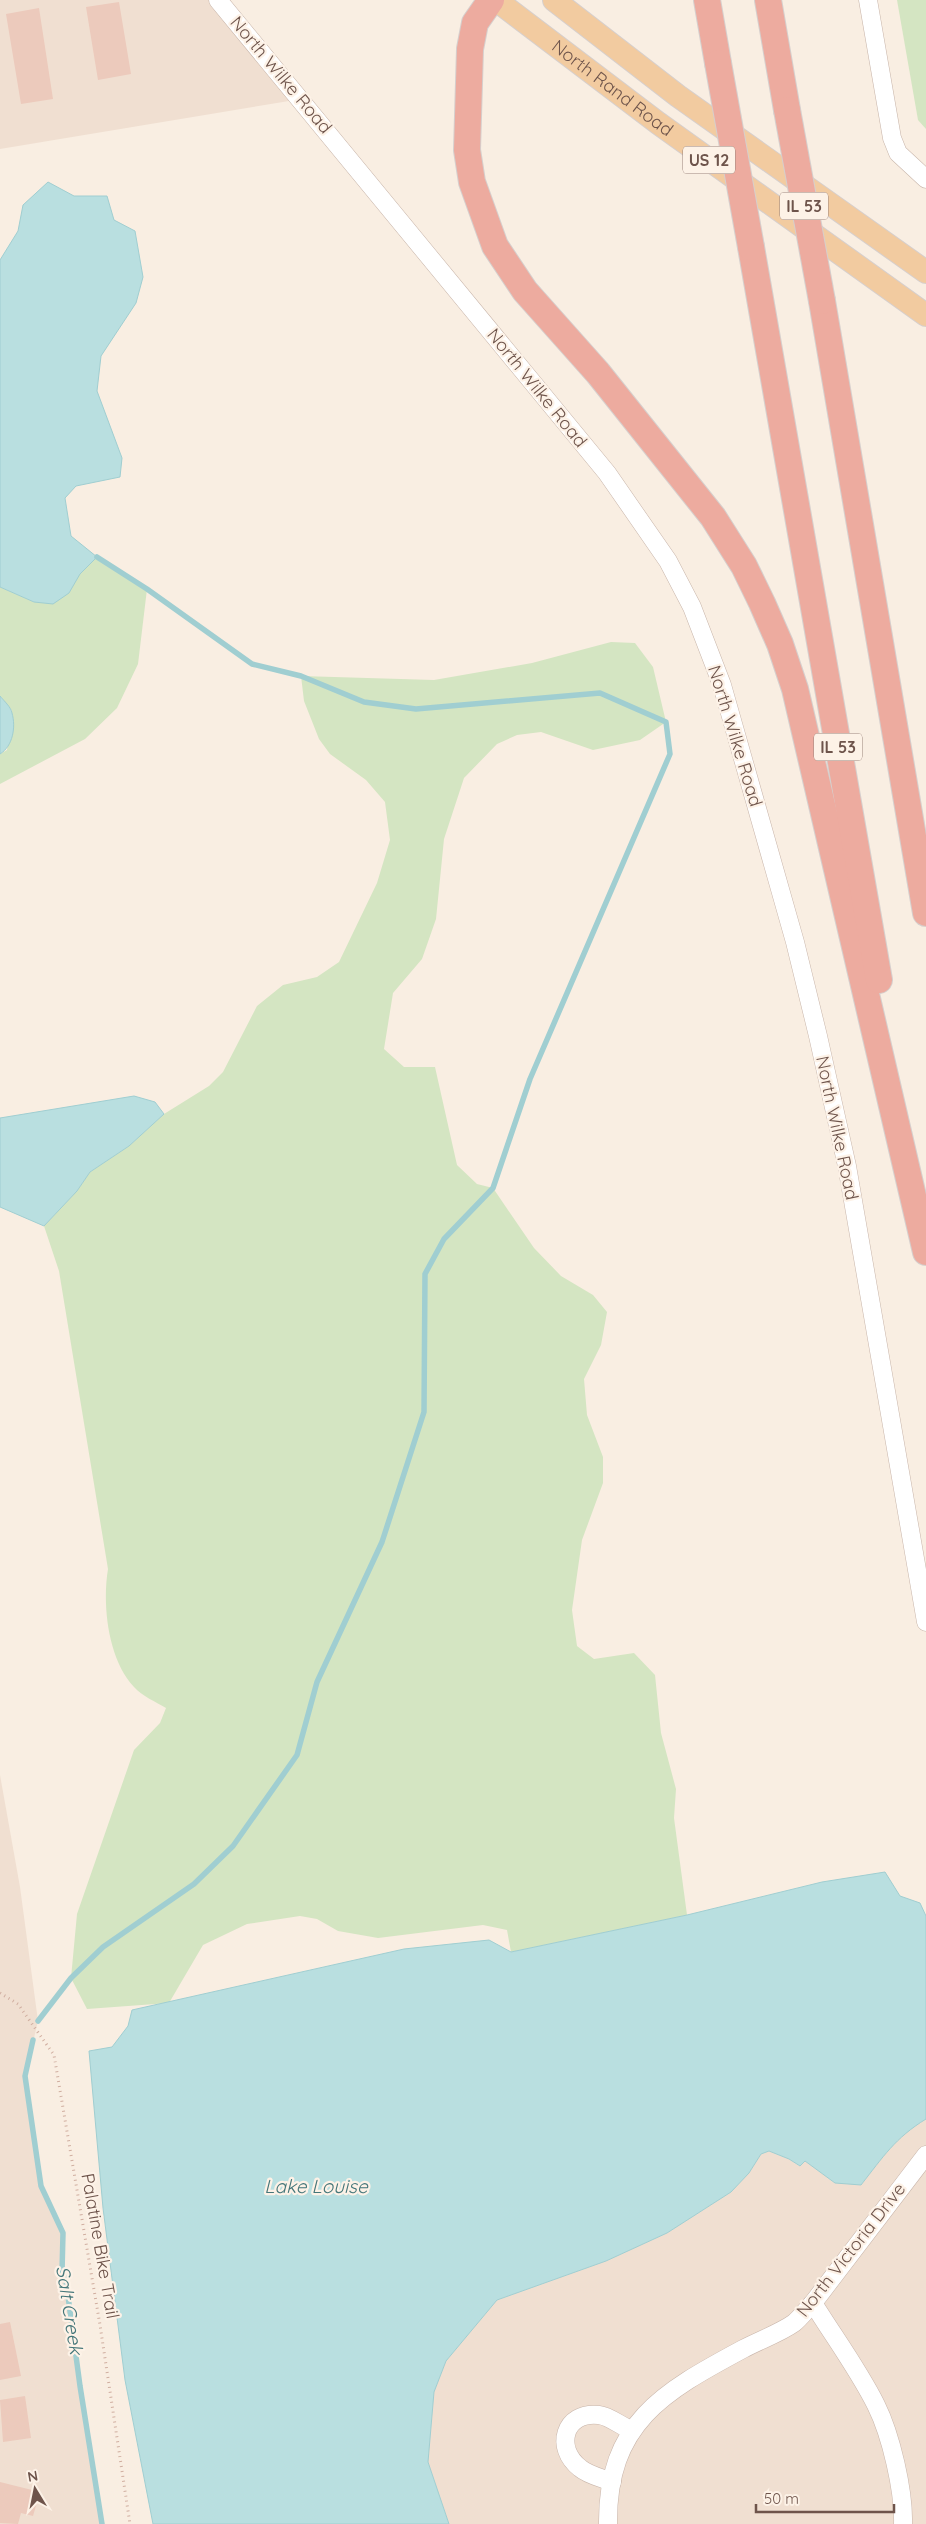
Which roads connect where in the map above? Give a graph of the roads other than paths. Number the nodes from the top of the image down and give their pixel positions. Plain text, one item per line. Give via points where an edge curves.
1 (218, 0) edge
2 (491, 0) edge
3 (496, 0) edge
4 (554, 0) edge
5 (707, 0) edge
6 (768, 0) edge
7 (868, 0) edge
8 (926, 179) edge
9 (926, 272) edge
10 (926, 315) edge
11 (926, 913) edge
12 (926, 1247) edge
13 (926, 1252) edge
14 (926, 1622) edge
15 (924, 2162) edge
16 (813, 2303) junction
17 (631, 2430) junction
18 (612, 2482) junction
19 (608, 2524) edge
20 (903, 2524) edge

1 - 14 street, North Wilke Road via 607,473 668,561 692,607 722,685 795,942 818,1036 847,1166
2 - 13 highway via 475,23 467,89 467,150 472,182 482,212 495,246 526,291 598,373 713,517 744,566 776,636 795,690
3 - 10 main road, North Rand Road / US 12 via 658,123
4 - 9 main road, North Rand Road / US 12 via 678,96
5 - 12 highway, IL 53, bridge
6 - 11 highway, IL 53, bridge
7 - 8 street via 892,138 902,158
15 - 16 street, North Victoria Drive via 902,2184
16 - 17 street, North Victoria Drive via 794,2323 687,2380
16 - 20 street via 876,2406 898,2476
17 - 18 street, North Victoria Drive via 620,2451
17 - 18 street via 600,2415 584,2416 571,2423 565,2436 565,2448 581,2470
18 - 19 street, North Victoria Drive

